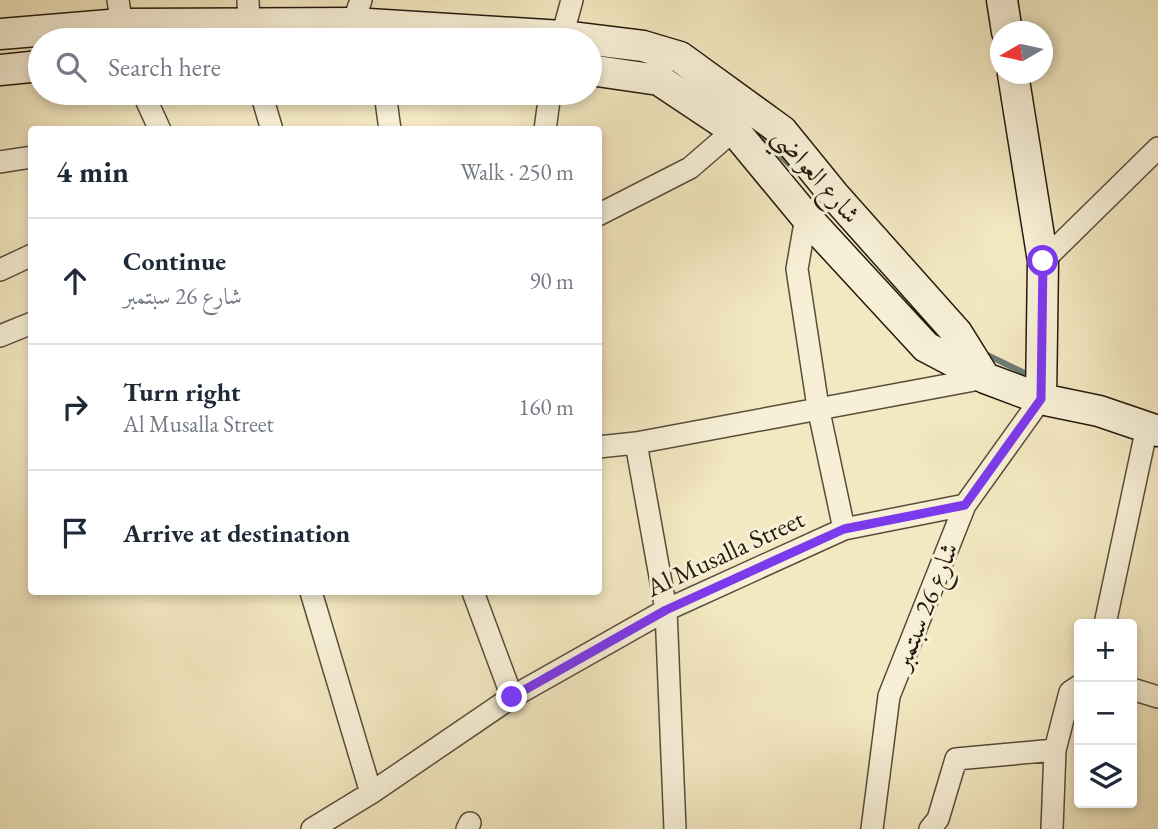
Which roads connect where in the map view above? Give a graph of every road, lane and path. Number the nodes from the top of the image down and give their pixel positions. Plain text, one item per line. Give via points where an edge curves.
1 (572, 0) edge
2 (1002, 0) edge
3 (357, 12) edge
4 (249, 13) edge
5 (1005, 21) edge
6 (121, 22) edge
7 (60, 28) edge
8 (483, 28) edge
9 (564, 28) edge
10 (28, 31) edge
11 (0, 34) edge
12 (602, 42) edge
13 (28, 67) edge
14 (0, 70) edge
15 (602, 72) edge
16 (1015, 84) edge
17 (149, 105) edge
18 (265, 105) edge
19 (387, 105) edge
20 (548, 105) edge
21 (158, 126) edge
22 (271, 126) edge
23 (389, 126) edge
24 (546, 126) edge
25 (734, 130) junction
26 (1157, 149) edge
27 (28, 158) edge
28 (0, 162) edge
29 (602, 213) edge
30 (806, 217) junction
31 (28, 257) edge
32 (1043, 261) junction
33 (0, 270) edge
34 (28, 325) edge
35 (0, 336) edge
36 (985, 378) junction
37 (1041, 399) junction
38 (818, 407) junction
39 (1154, 426) edge
40 (636, 443) junction
41 (602, 447) edge
42 (965, 505) junction
43 (844, 529) junction
44 (312, 595) edge
45 (474, 595) edge
46 (666, 610) junction
47 (1106, 619) edge
48 (1074, 689) edge
49 (1137, 691) edge
50 (512, 697) junction
51 (1158, 697) edge
52 (1055, 750) junction
53 (371, 793) junction
54 (312, 829) edge
55 (674, 829) edge
56 (872, 829) edge
57 (930, 829) edge
58 (1052, 829) edge

1 - 9 street
2 - 5 main road
3 - 4 main road, شارع العواضي
3 - 8 main road, شارع العواضي
4 - 6 main road, شارع العواضي
6 - 7 main road, شارع العواضي
10 - 11 main road, شارع العواضي
12 - 36 main road, شارع العواضي via 643,46 680,57 782,131 957,333
13 - 14 main road
15 - 25 main road, شارع العواضي via 660,80
16 - 32 main road
17 - 21 street
18 - 22 street
19 - 23 street
20 - 24 street
25 - 29 street via 690,168
25 - 30 main road, شارع العواضي
26 - 32 street
27 - 28 street
30 - 36 main road, شارع العواضي via 926,348
30 - 38 street via 797,269
31 - 33 street
32 - 37 main road
34 - 35 street
36 - 37 main road
36 - 38 street
37 - 39 main road
37 - 42 street, شارع 26 سبتمبر
38 - 40 street
38 - 43 street
39 - 47 street
40 - 41 street
40 - 46 street
42 - 43 street, Al Musalla Street
42 - 56 street, شارع 26 سبتمبر via 889,696
43 - 46 street, Al Musalla Street
44 - 53 street
45 - 50 street
46 - 50 street, Al Musalla Street
46 - 55 street
48 - 52 street
49 - 51 street
50 - 53 street, Al Musalla Street
52 - 57 street via 956,759 938,819
52 - 58 street
53 - 54 street, Al Musalla Street

